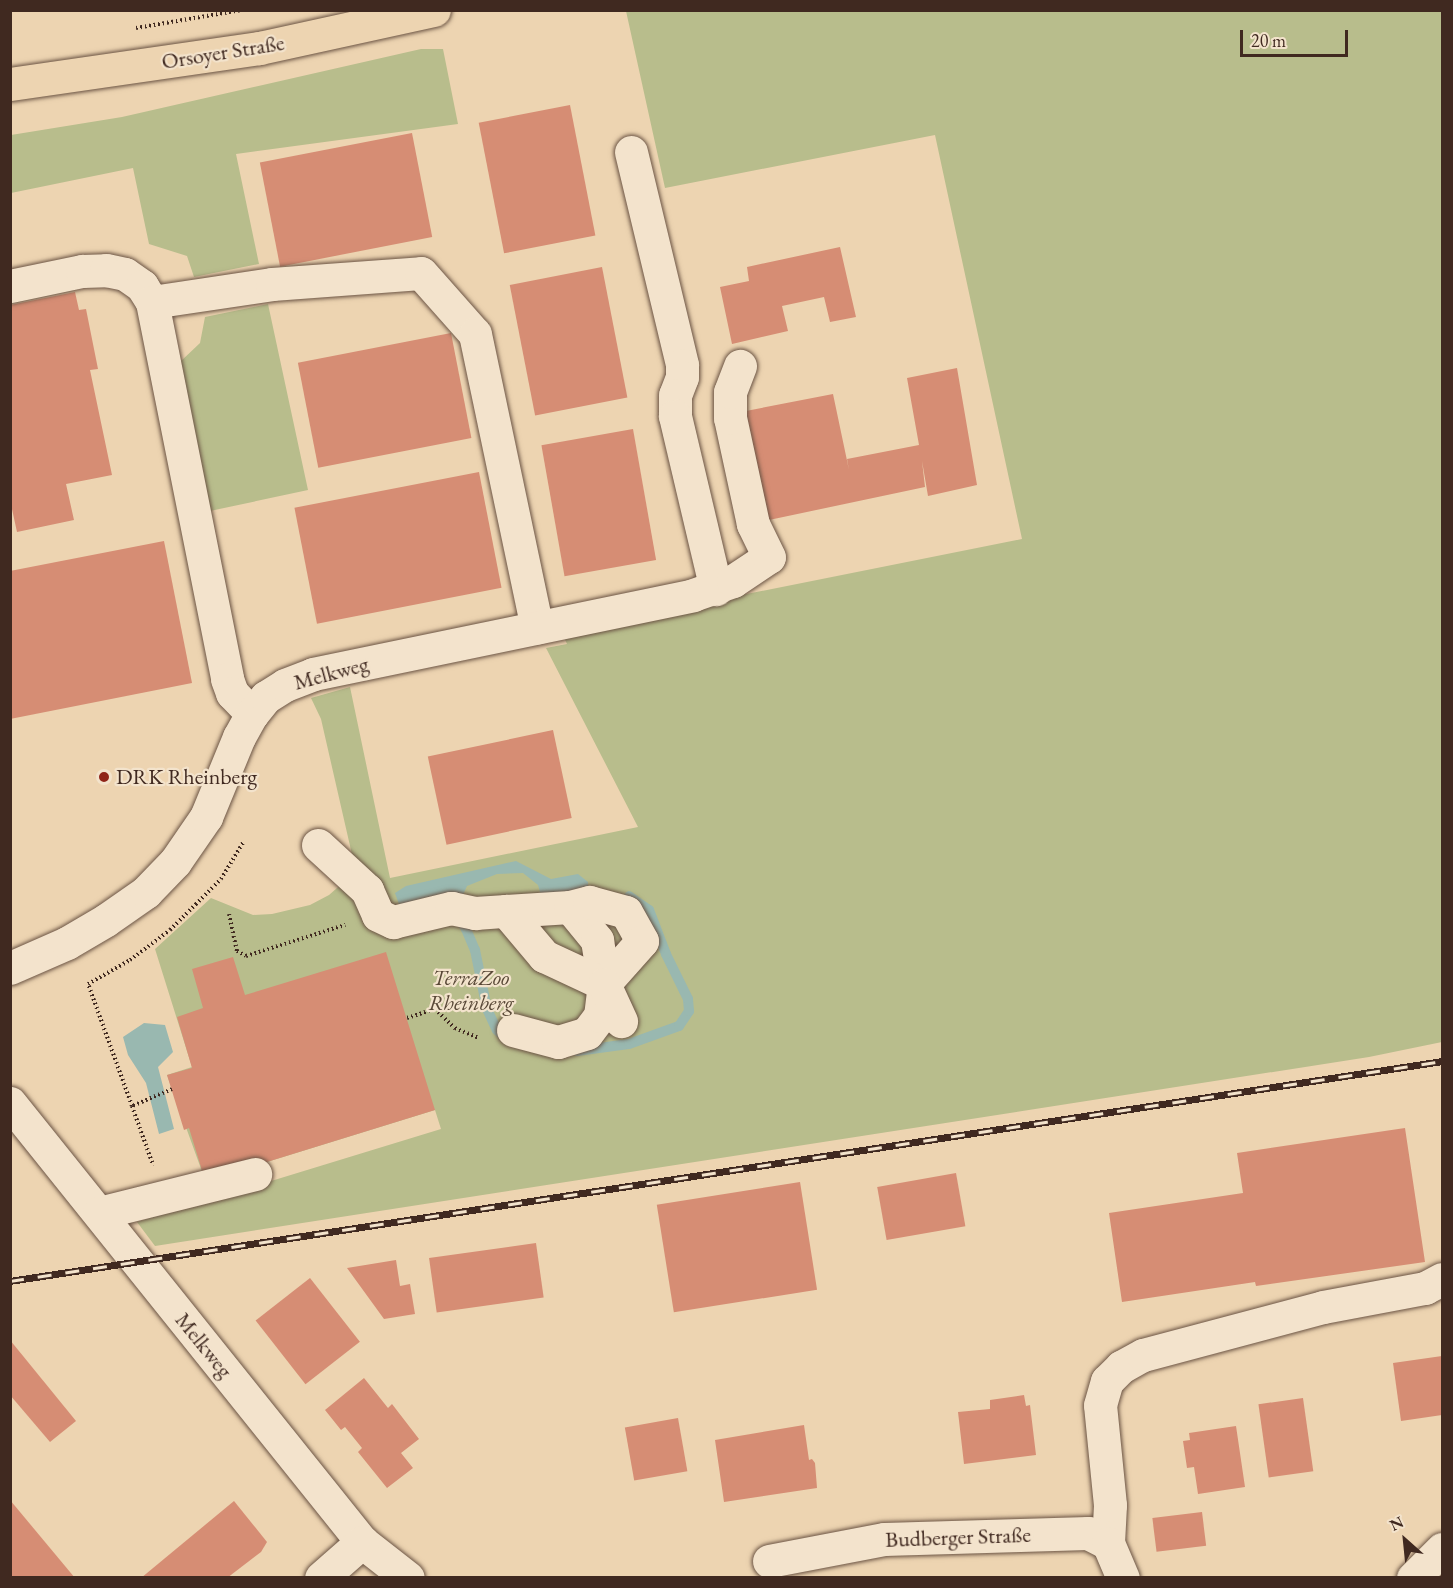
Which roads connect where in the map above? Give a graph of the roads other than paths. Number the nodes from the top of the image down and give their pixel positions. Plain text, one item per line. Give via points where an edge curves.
1 (434, 10) edge
2 (10, 84) edge
3 (632, 152) dead end
4 (10, 286) edge
5 (152, 302) junction
6 (740, 366) dead end
7 (716, 589) junction
8 (537, 628) junction
9 (252, 714) junction
10 (318, 845) dead end
11 (570, 907) junction
12 (506, 911) junction
13 (10, 968) edge
14 (604, 984) junction
15 (621, 1021) dead end
16 (500, 1035) road end
17 (10, 1102) edge
18 (255, 1174) dead end
19 (99, 1213) junction
20 (1443, 1279) edge
21 (362, 1542) junction
22 (1108, 1543) junction
23 (1443, 1549) edge
24 (769, 1561) dead end
25 (321, 1578) edge
26 (408, 1578) edge
27 (1123, 1578) edge
28 (1413, 1578) edge

1 - 2 main road, Orsoyer Straße via 259,48
3 - 7 street via 682,365 675,416
4 - 5 street via 106,270 125,274 142,286
5 - 8 street via 272,284 422,273 475,334
5 - 9 street via 227,680 232,693
6 - 7 street, Melkweg via 730,392 730,418 753,524 769,557
7 - 8 street, Melkweg
8 - 9 street, Melkweg via 313,674 285,685
9 - 13 street, Melkweg via 206,818 175,862 146,892 106,920 68,943
10 - 12 street via 367,890 378,915 393,922 451,908 476,913
11 - 12 street
11 - 14 street via 597,940
11 - 14 street via 589,902 626,912 642,941
12 - 14 street via 544,956
14 - 15 street
14 - 16 street via 600,1016 587,1033 558,1042
17 - 19 street, Melkweg
18 - 19 street
19 - 21 street, Melkweg
20 - 22 street via 1425,1288 1323,1307 1143,1355 1122,1366 1107,1381 1100,1405 1110,1504
21 - 25 street
21 - 26 street, Melkweg
22 - 24 street, Budberger Straße via 1088,1533 884,1539
22 - 27 street
23 - 28 street

